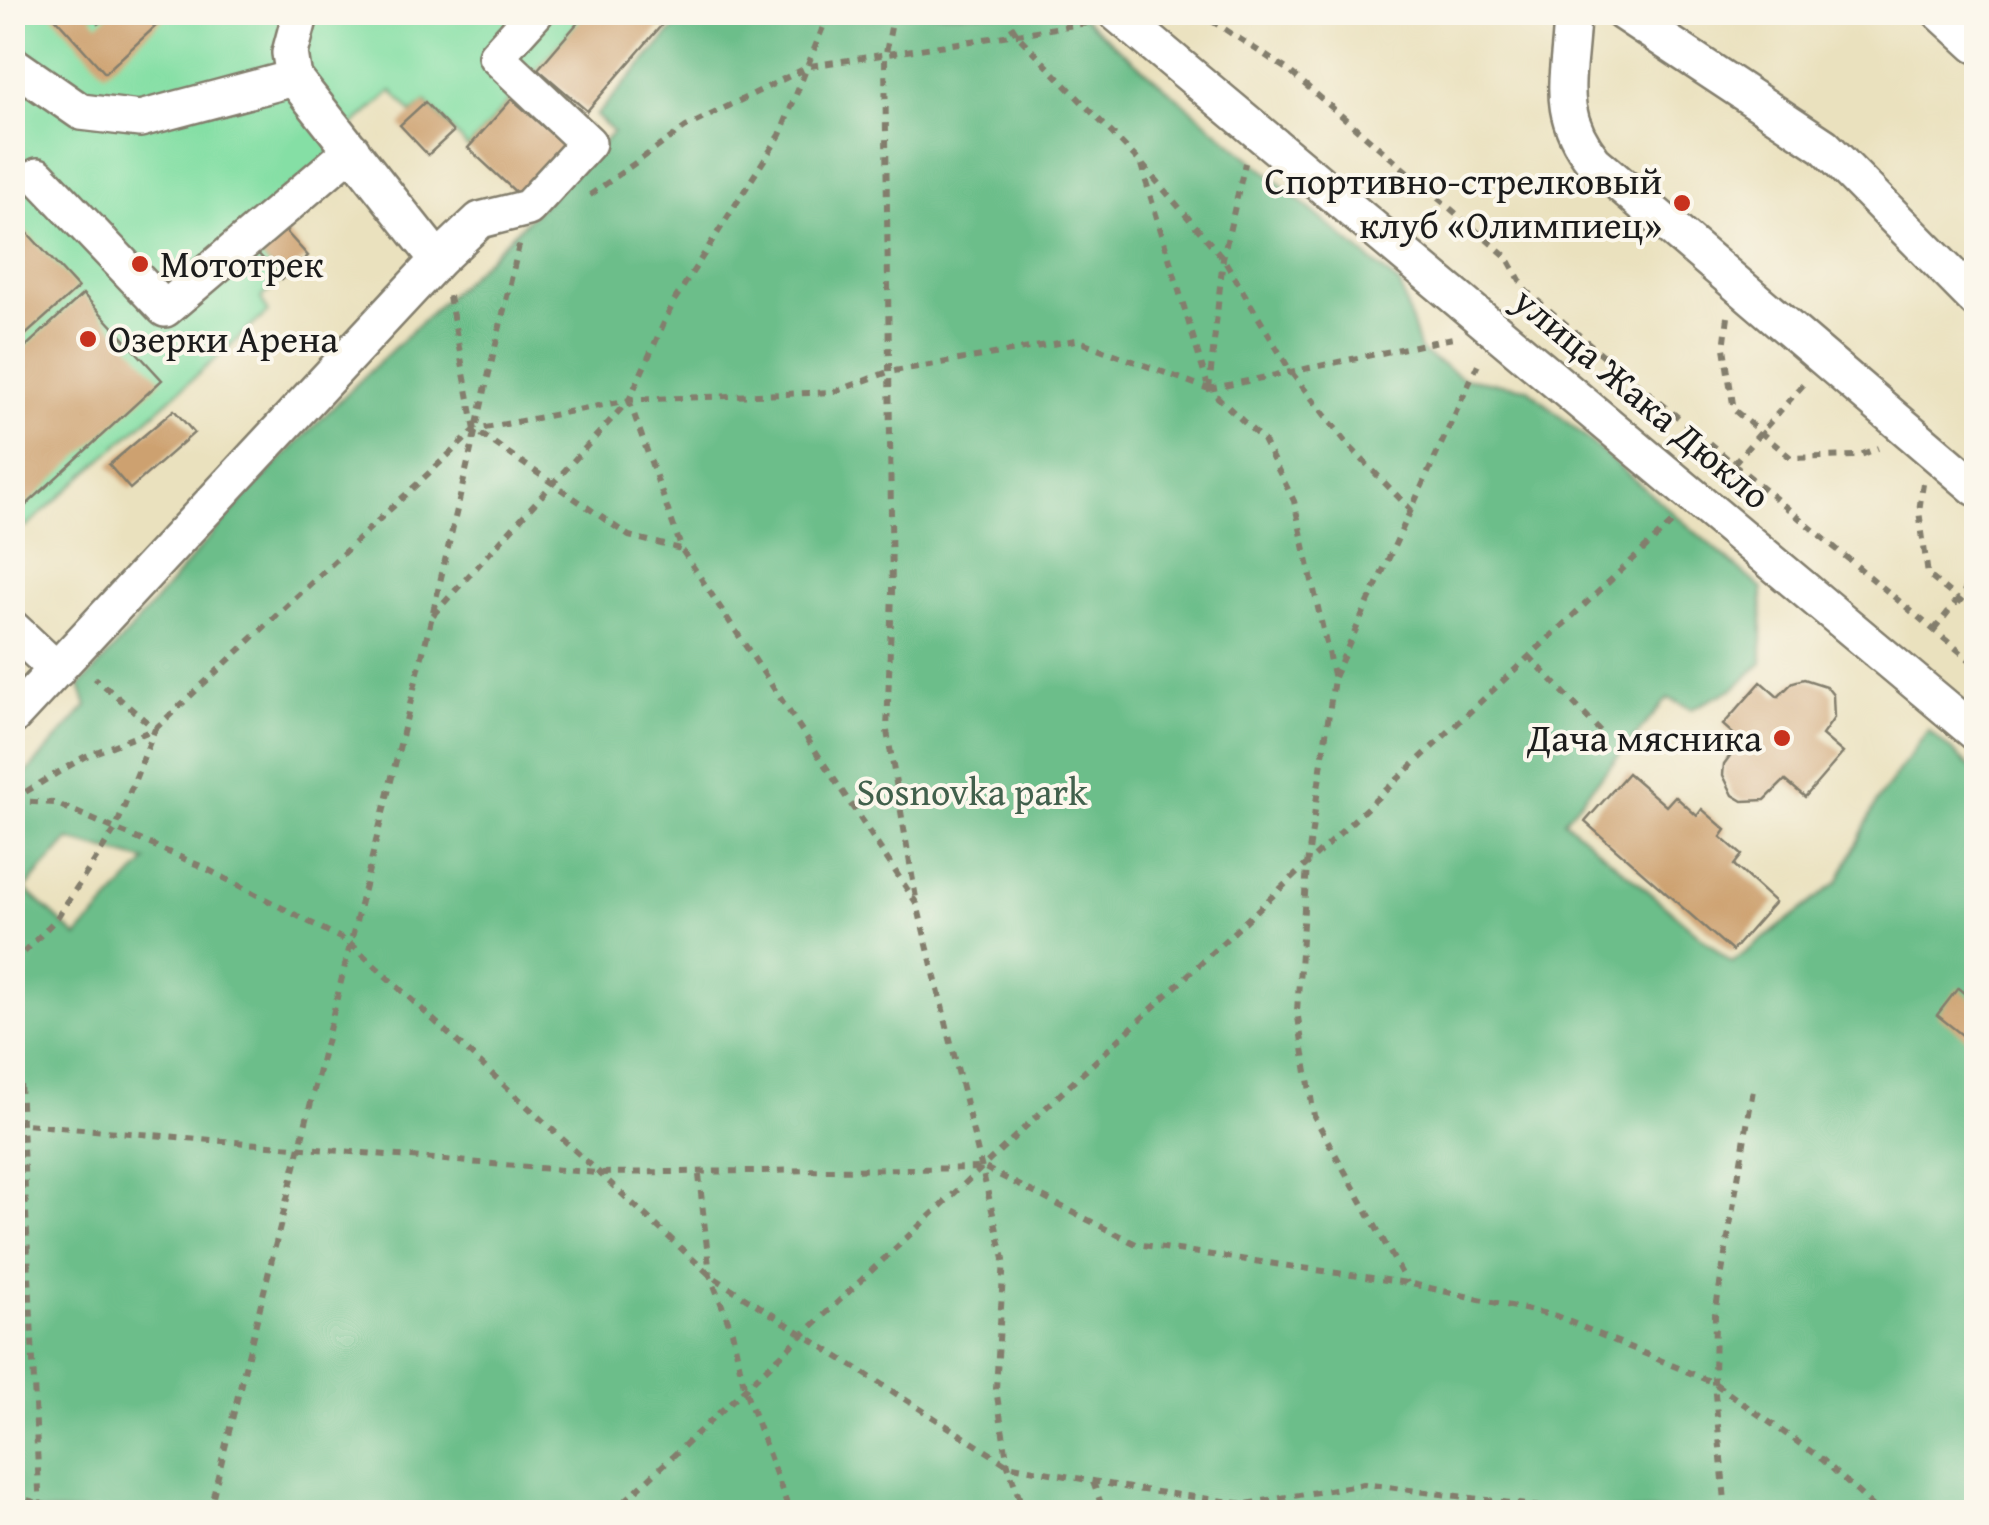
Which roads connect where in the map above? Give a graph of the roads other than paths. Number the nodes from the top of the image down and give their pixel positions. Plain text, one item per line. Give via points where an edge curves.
1 (301, 12) edge
2 (536, 12) edge
3 (1572, 12) edge
4 (1622, 12) edge
5 (1940, 12) edge
6 (1117, 14) edge
7 (1976, 45) edge
8 (12, 64) edge
9 (294, 78) junction
10 (352, 150) junction
11 (38, 176) dead end
12 (438, 260) junction
13 (1976, 300) edge
14 (1976, 488) edge
15 (12, 628) edge
16 (56, 670) junction
17 (12, 717) edge
18 (1976, 733) edge

1 - 9 street via 290,53
2 - 12 street via 496,56 588,142 528,224 480,220
3 - 14 street via 1564,105 1573,136 1594,162
4 - 13 street via 1824,146
5 - 7 street
6 - 18 street, улица Жака Дюкло
8 - 9 street via 81,112 140,119
9 - 10 street
10 - 11 street via 165,309
10 - 12 street
12 - 16 street
15 - 16 street
16 - 17 street

